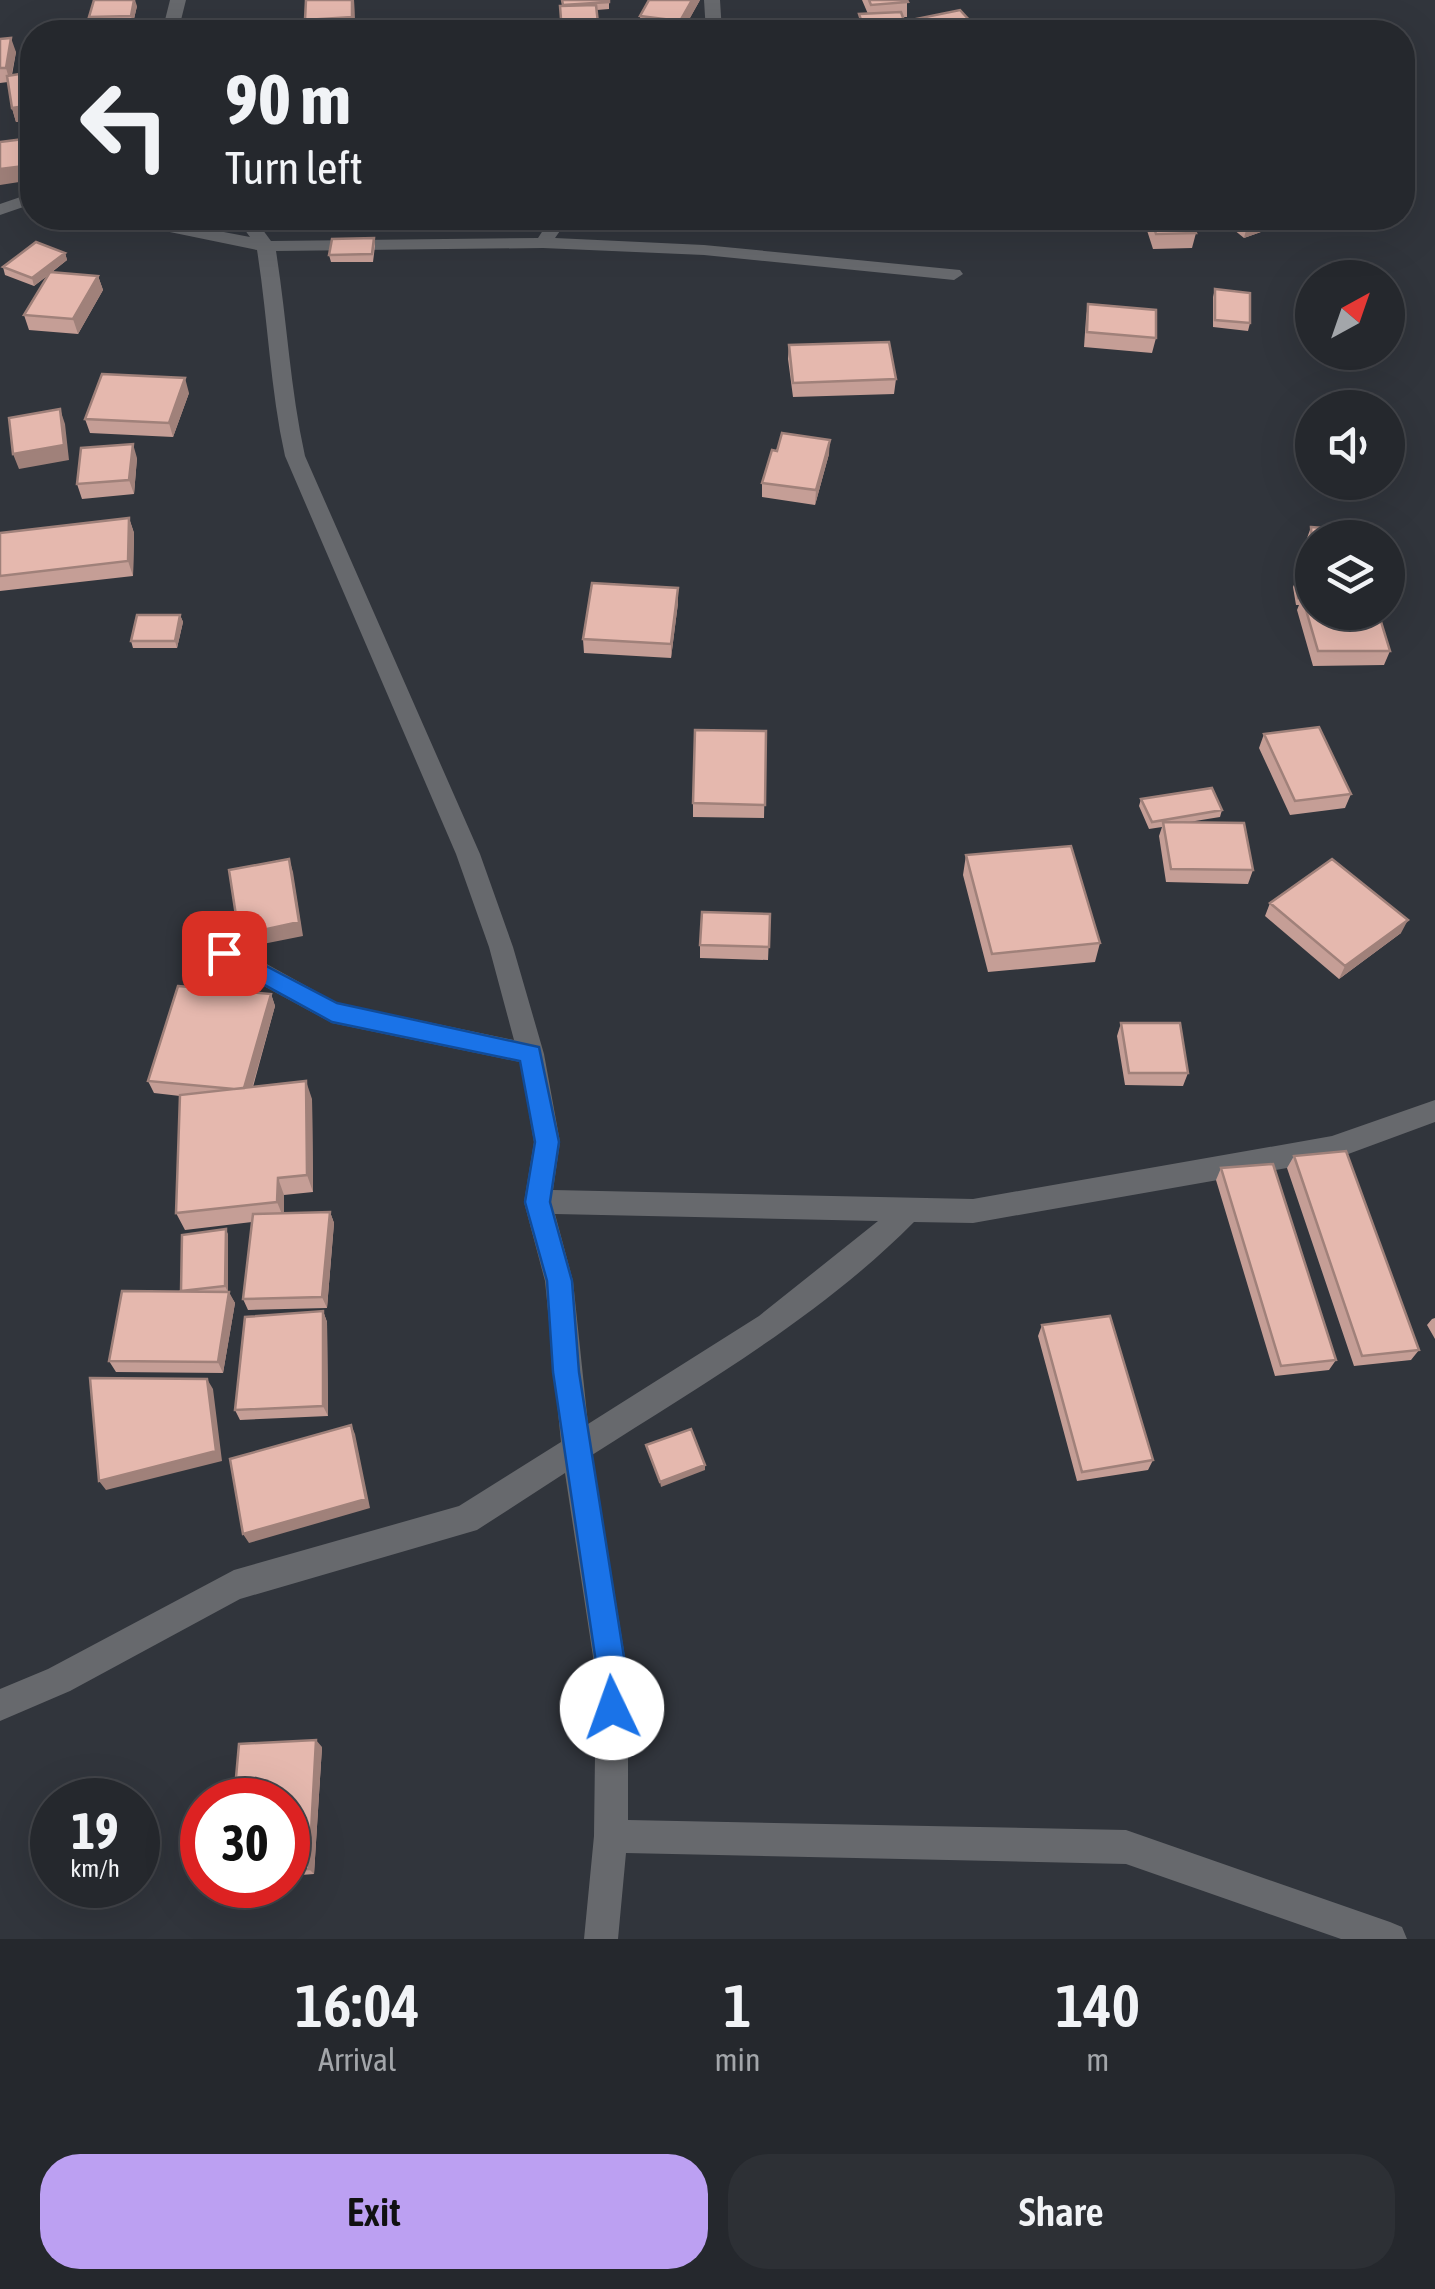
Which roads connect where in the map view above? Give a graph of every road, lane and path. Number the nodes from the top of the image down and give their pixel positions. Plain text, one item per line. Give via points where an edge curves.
1 (186, 230) edge
2 (254, 230) edge
3 (551, 230) edge
4 (542, 243) junction
5 (266, 246) junction
6 (954, 274) dead end
7 (224, 953) dead end
8 (531, 1054) junction
9 (1435, 1112) edge
10 (538, 1202) junction
11 (910, 1210) junction
12 (576, 1448) junction
13 (0, 1705) edge
14 (611, 1836) junction
15 (601, 1939) edge
16 (1390, 1939) edge

1 - 5 street
2 - 5 street
3 - 4 street
4 - 5 street
4 - 6 street via 704,250
5 - 8 street via 281,393 295,456 468,854
7 - 8 street via 332,1012
8 - 10 street via 547,1142
9 - 11 street via 1332,1148 1210,1172 973,1211
10 - 11 street
10 - 12 street via 559,1281
11 - 12 street via 769,1325
12 - 13 street via 466,1519 234,1585
12 - 14 street via 612,1676
14 - 15 street
14 - 16 street via 1126,1847

